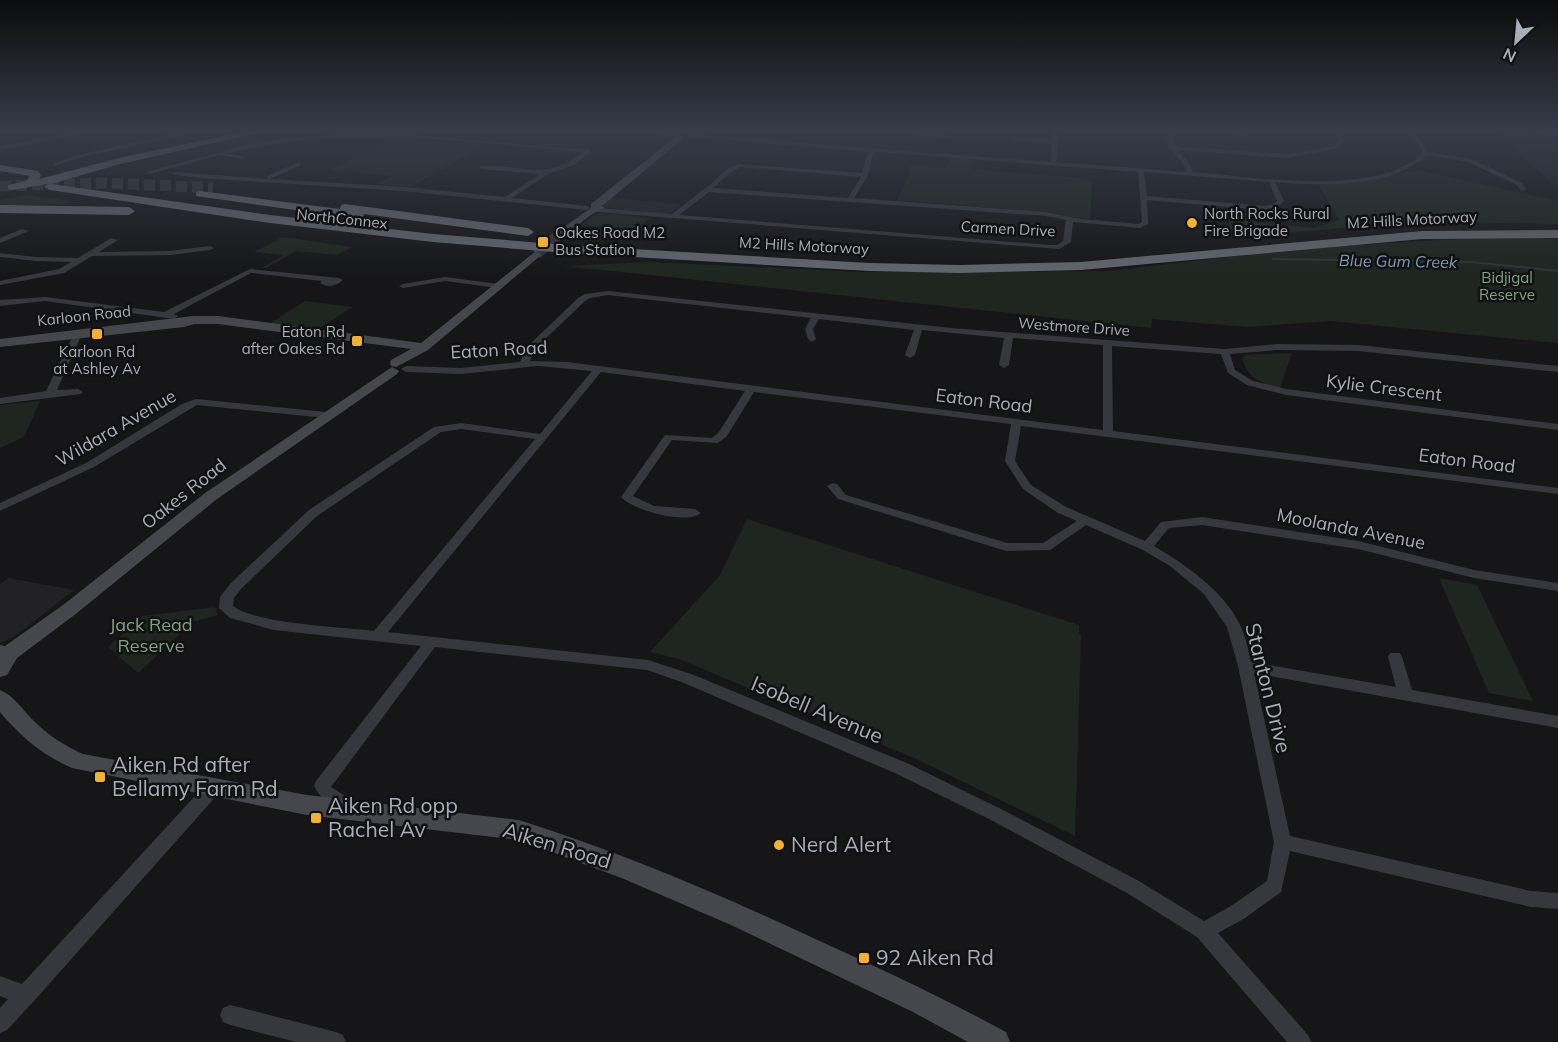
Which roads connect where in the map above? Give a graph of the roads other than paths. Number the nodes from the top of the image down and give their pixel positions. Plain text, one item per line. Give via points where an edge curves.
1 (40, 180) edge
2 (40, 180) edge
3 (81, 180) edge
4 (102, 180) edge
5 (273, 180) edge
6 (536, 180) edge
7 (629, 180) edge
8 (719, 180) edge
9 (862, 180) edge
10 (1142, 180) edge
11 (1267, 180) edge
12 (1271, 180) junction
13 (1346, 180) edge
14 (1511, 180) edge
15 (22, 185) edge
16 (213, 188) tunnel mouth
17 (708, 190) junction
18 (1522, 190) dead end
19 (190, 193) tunnel mouth
20 (72, 197) junction
21 (1144, 198) junction
22 (505, 200) junction
23 (849, 201) junction
24 (593, 209) junction
25 (672, 217) junction
26 (1070, 219) junction
27 (1558, 229) edge
28 (1474, 230) junction
29 (25, 231) dead end
30 (554, 233) junction
31 (1558, 234) edge
32 (578, 236) dead end
33 (114, 240) dead end
34 (0, 241) edge
35 (394, 241) junction
36 (210, 248) dead end
37 (824, 251) dead end
38 (170, 253) junction
39 (537, 254) tunnel mouth
40 (0, 255) edge
41 (93, 255) junction
42 (1153, 256) junction
43 (82, 260) junction
44 (935, 260) junction
45 (160, 262) dead end
46 (833, 265) junction
47 (327, 279) dead end
48 (0, 283) edge
49 (402, 286) dead end
50 (498, 286) junction
51 (578, 290) dead end
52 (588, 296) junction
53 (0, 303) edge
54 (816, 316) junction
55 (172, 318) junction
56 (193, 320) joint
57 (919, 327) junction
58 (78, 334) junction
59 (1009, 335) junction
60 (812, 339) dead end
61 (0, 343) edge
62 (1107, 343) junction
63 (422, 349) junction
64 (1225, 352) junction
65 (910, 355) dead end
66 (524, 364) junction
67 (1004, 365) dead end
68 (400, 367) junction
69 (598, 369) junction
70 (1558, 369) edge
71 (751, 389) junction
72 (51, 392) junction
73 (78, 392) dead end
74 (0, 401) edge
75 (326, 415) junction
76 (1016, 423) junction
77 (1558, 427) edge
78 (1108, 433) junction
79 (541, 437) junction
80 (833, 486) dead end
81 (1558, 491) edge
82 (0, 507) edge
83 (695, 513) dead end
84 (1086, 520) junction
85 (1147, 547) junction
86 (1558, 587) edge
87 (378, 635) junction
88 (431, 642) junction
89 (1395, 657) dead end
90 (2, 659) edge
91 (1245, 666) junction
92 (1406, 696) junction
93 (0, 698) edge
94 (1558, 722) edge
95 (213, 788) junction
96 (356, 812) junction
97 (1283, 842) junction
98 (1558, 901) edge
99 (1204, 932) junction
100 (0, 986) edge
101 (26, 994) junction
102 (230, 1015) dead end
103 (0, 1023) edge
104 (336, 1042) edge
105 (996, 1042) edge
106 (1301, 1042) edge

1 - 15 highway
2 - 15 highway
3 - 15 highway
4 - 44 highway, M2 Hills Motorway via 297,212 462,230
5 - 22 street, Carmen Drive
6 - 22 street
7 - 24 main road
8 - 17 street
9 - 23 street
10 - 21 street
11 - 12 street
12 - 13 street
12 - 21 street via 1281,201 1265,208
14 - 18 street via 1520,184
15 - 20 highway
15 - 20 highway via 32,193
15 - 35 highway, NorthConnex via 134,211
15 - 46 highway, M2 Hills Motorway via 422,237
16 - 30 highway, NorthConnex via 468,225
17 - 23 street, Carmen Drive
17 - 25 street
19 - 30 highway via 425,223
20 - 35 highway
21 - 26 street via 1144,225
22 - 24 street, Carmen Drive
23 - 26 street, Carmen Drive via 1035,213
24 - 25 street, Carmen Drive
24 - 30 main road
25 - 26 street, Carmen Drive via 1050,247 1067,242
27 - 28 highway, M2 Hills Motorway
28 - 31 highway, M2 Hills Motorway
28 - 42 highway, M2 Hills Motorway
29 - 34 street
30 - 32 highway
33 - 41 street
35 - 46 highway
36 - 38 street
37 - 44 highway, M2 Hills Motorway
38 - 41 street
38 - 45 street
39 - 50 main road, Oakes Road
40 - 43 street
41 - 43 street
42 - 44 highway, M2 Hills Motorway
42 - 46 highway, M2 Hills Motorway via 1014,268
43 - 48 street via 57,273
47 - 55 street via 250,271
49 - 50 street via 445,279
50 - 63 main road, Oakes Road
51 - 52 street
52 - 54 street, Westmore Drive via 608,293
52 - 66 street via 532,347
53 - 55 street via 45,299
54 - 57 street, Westmore Drive
54 - 60 street via 809,329
55 - 56 main road, Karloon Road via 184,323
55 - 58 main road, Karloon Road
56 - 63 main road, Eaton Road via 218,320
57 - 59 street, Westmore Drive
57 - 65 street
58 - 61 main road, Karloon Road
58 - 72 street
59 - 62 street, Westmore Drive
59 - 67 street
62 - 64 street, Westmore Drive
62 - 78 street
63 - 68 main road, Oakes Road
64 - 70 street, Westmore Drive via 1276,347 1358,348
64 - 77 street, Kylie Crescent via 1230,371 1251,383 1286,392
66 - 68 street, Eaton Road via 461,371
66 - 69 street, Eaton Road
68 - 75 main road, Oakes Road
69 - 71 street, Eaton Road
69 - 79 street
71 - 76 street, Eaton Road
71 - 83 street via 723,434 714,441 669,437 627,497 657,512
72 - 73 street
72 - 74 street
75 - 82 street, Wildara Avenue via 196,402 83,468
75 - 90 main road, Oakes Road via 211,496
76 - 78 street, Eaton Road
76 - 84 street, Stanton Drive via 1010,461 1027,487
78 - 81 street, Eaton Road
79 - 87 street
79 - 87 street, Isobell Avenue via 461,426 438,429 313,513 227,597 226,608 235,615 274,625
80 - 84 street via 842,497 1006,547 1046,547
84 - 85 street, Stanton Drive
85 - 86 street, Moolanda Avenue via 1165,525 1203,521 1358,545 1474,574
85 - 91 street, Stanton Drive via 1209,591 1234,626
87 - 88 street, Isobell Avenue
88 - 96 street via 322,786
88 - 99 street, Isobell Avenue via 648,665 689,679 903,769 997,815 1133,887
89 - 92 street
91 - 92 street
91 - 97 street, Stanton Drive
92 - 94 street
93 - 95 main road, Aiken Road via 36,739 64,756
95 - 96 main road, Aiken Road
95 - 101 street
96 - 105 main road, Aiken Road via 519,830 577,849 751,922 921,1001
97 - 98 street via 1531,899
97 - 99 street, Stanton Drive via 1275,886
99 - 106 street, Isobell Avenue
100 - 101 street
101 - 103 street
102 - 104 street

